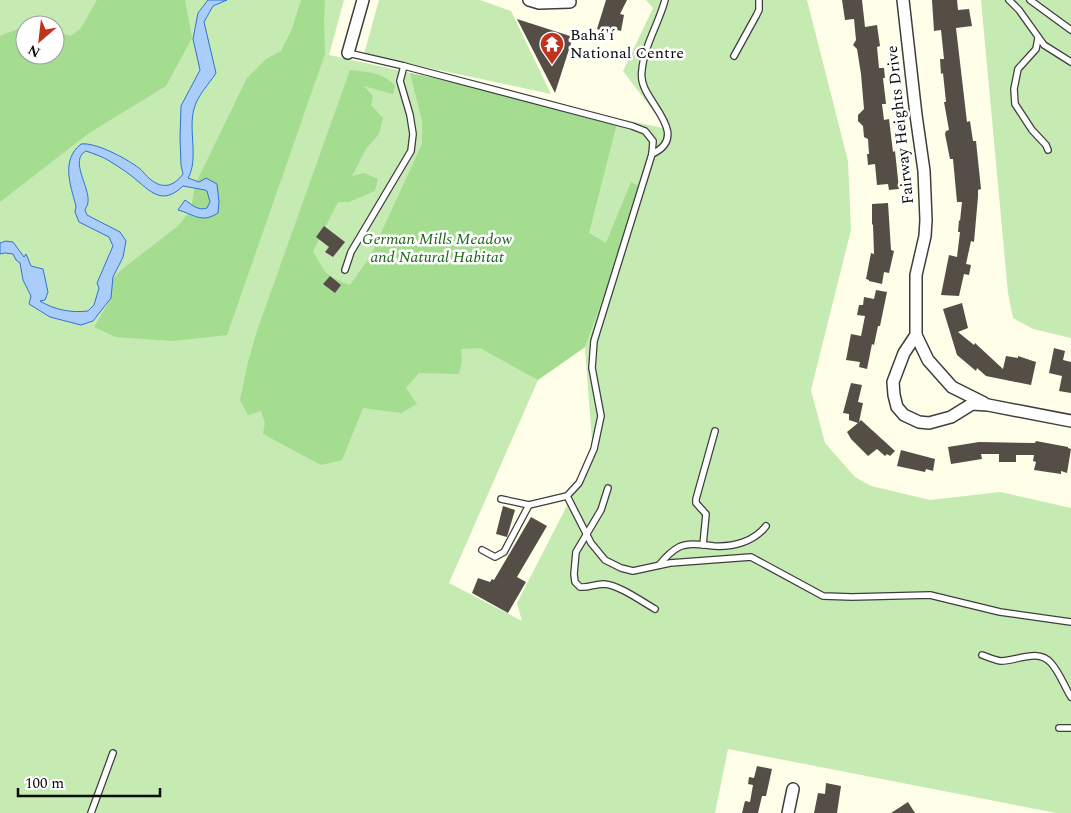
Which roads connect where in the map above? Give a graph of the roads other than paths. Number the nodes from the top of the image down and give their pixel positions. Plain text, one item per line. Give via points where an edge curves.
1 (363, 0) edge
2 (529, 0) edge
3 (665, 0) edge
4 (759, 0) edge
5 (903, 0) edge
6 (1009, 0) edge
7 (1030, 0) edge
8 (570, 2) dead end
9 (1071, 30) edge
10 (1038, 38) junction
11 (348, 53) joint
12 (734, 56) dead end
13 (1071, 62) edge
14 (404, 66) junction
15 (1048, 150) dead end
16 (652, 154) junction
17 (345, 270) dead end
18 (916, 335) junction
19 (988, 405) junction
20 (1071, 421) edge
21 (715, 431) dead end
22 (608, 488) dead end
23 (567, 496) junction
24 (501, 500) dead end
25 (529, 505) junction
26 (766, 526) dead end
27 (587, 534) junction
28 (703, 545) junction
29 (482, 550) dead end
30 (659, 565) junction
31 (655, 609) dead end
32 (1071, 622) edge
33 (982, 655) dead end
34 (1071, 697) edge
35 (1058, 728) dead end
36 (1071, 728) edge
37 (114, 753) dead end
38 (793, 789) dead end
39 (91, 813) edge
40 (788, 813) edge

1 - 11 street
2 - 8 street via 539,4
3 - 16 lane via 642,70 645,89 668,130 664,144
4 - 12 lane via 759,10
5 - 18 street, Fairway Heights Drive via 926,200 925,236 916,275
6 - 10 lane
7 - 9 lane
10 - 13 lane
10 - 15 lane via 1036,49 1018,69 1015,104
11 - 14 lane
14 - 16 lane via 632,126 645,131 654,141
14 - 17 lane via 400,81 412,124 410,151 351,252
16 - 23 lane via 594,341 592,368 601,416 594,449 579,483
18 - 19 street, Fairway Heights Drive via 928,360 952,387
18 - 19 street, Fairway Heights Drive via 904,353 893,382 897,407 904,415 929,423 952,417 972,404
19 - 20 street, Fairway Heights Drive
21 - 28 lane via 696,499 706,516
22 - 27 lane
23 - 25 lane
23 - 27 lane
24 - 25 lane
25 - 29 lane via 504,552 495,556
26 - 28 lane via 754,538 739,543
27 - 30 lane via 605,560 621,568 633,571
27 - 31 lane via 576,552 575,582 587,588 603,584 616,587
28 - 30 lane via 680,546
30 - 32 lane via 750,557 823,596 930,595 1000,612
33 - 34 lane via 998,660 1030,656 1045,658
35 - 36 lane
37 - 39 lane
38 - 40 street

